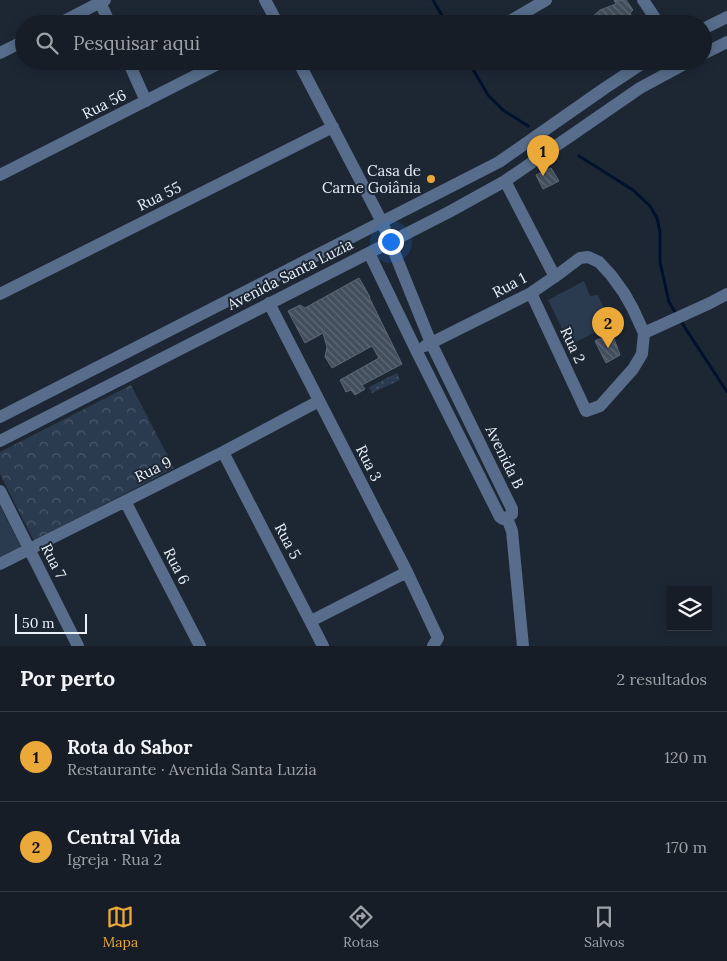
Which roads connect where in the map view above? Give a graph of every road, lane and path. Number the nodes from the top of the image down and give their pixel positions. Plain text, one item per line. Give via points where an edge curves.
1 (265, 0) edge
2 (546, 0) edge
3 (643, 0) edge
4 (103, 1) edge
5 (76, 15) edge
6 (107, 15) edge
7 (273, 15) edge
8 (520, 15) edge
9 (653, 15) edge
10 (723, 19) edge
11 (727, 35) edge
12 (727, 42) edge
13 (15, 46) edge
14 (712, 50) edge
15 (0, 53) edge
16 (132, 70) edge
17 (206, 70) edge
18 (303, 70) edge
19 (632, 70) edge
20 (673, 70) edge
21 (146, 101) junction
22 (333, 127) junction
23 (0, 175) edge
24 (504, 181) junction
25 (382, 222) junction
26 (389, 242) junction
27 (369, 253) junction
28 (555, 277) junction
29 (531, 292) junction
30 (0, 294) edge
31 (727, 294) edge
32 (269, 303) junction
33 (644, 333) junction
34 (431, 343) junction
35 (416, 350) junction
36 (95, 368) junction
37 (105, 387) junction
38 (319, 401) junction
39 (1, 413) edge
40 (0, 440) edge
41 (223, 452) junction
42 (0, 492) edge
43 (125, 501) junction
44 (507, 518) junction
45 (29, 549) junction
46 (0, 564) edge
47 (406, 572) junction
48 (311, 621) junction
49 (435, 642) edge
50 (75, 645) edge
51 (200, 646) edge
52 (323, 646) edge
53 (523, 646) edge

1 - 7 street
2 - 8 street
3 - 9 street
4 - 5 street
4 - 6 street
10 - 11 street
12 - 14 street
13 - 15 street
16 - 21 street
17 - 21 street, Rua 56
18 - 22 street, Avenida B
19 - 25 street, Avenida Santa Luzia via 499,162
20 - 24 street, Avenida Santa Luzia via 640,88
21 - 23 street, Rua 56
22 - 25 street, Avenida B
22 - 30 street, Rua 55
24 - 26 street, Avenida Santa Luzia
24 - 28 street
25 - 26 street, Avenida B
25 - 36 street, Avenida Santa Luzia
26 - 27 street, Avenida Santa Luzia
26 - 34 street, Avenida B
27 - 32 street, Avenida Santa Luzia
27 - 35 street, Avenida B
28 - 29 street, Rua 1
28 - 33 street, Rua 1 via 580,258 588,257 599,262 624,293
29 - 33 street, Rua 2 via 586,411 600,406 632,369 642,354
29 - 34 street, Rua 1
31 - 33 street
32 - 37 street, Avenida Santa Luzia
32 - 38 street, Rua 3
34 - 35 street, Rua 1
34 - 44 street, Avenida B via 512,509
35 - 44 street, Avenida B via 500,517
36 - 37 street
36 - 39 street, Avenida Santa Luzia
37 - 40 street, Avenida Santa Luzia
38 - 41 street, Rua 9
38 - 47 street, Rua 3
41 - 43 street, Rua 9
41 - 48 street, Rua 5
42 - 45 street, Rua 7
43 - 45 street, Rua 9
43 - 51 street, Rua 6
44 - 53 street via 512,531
45 - 46 street, Rua 9
45 - 50 street, Rua 7
47 - 48 street
47 - 49 street, Rua 3
48 - 52 street, Rua 5

